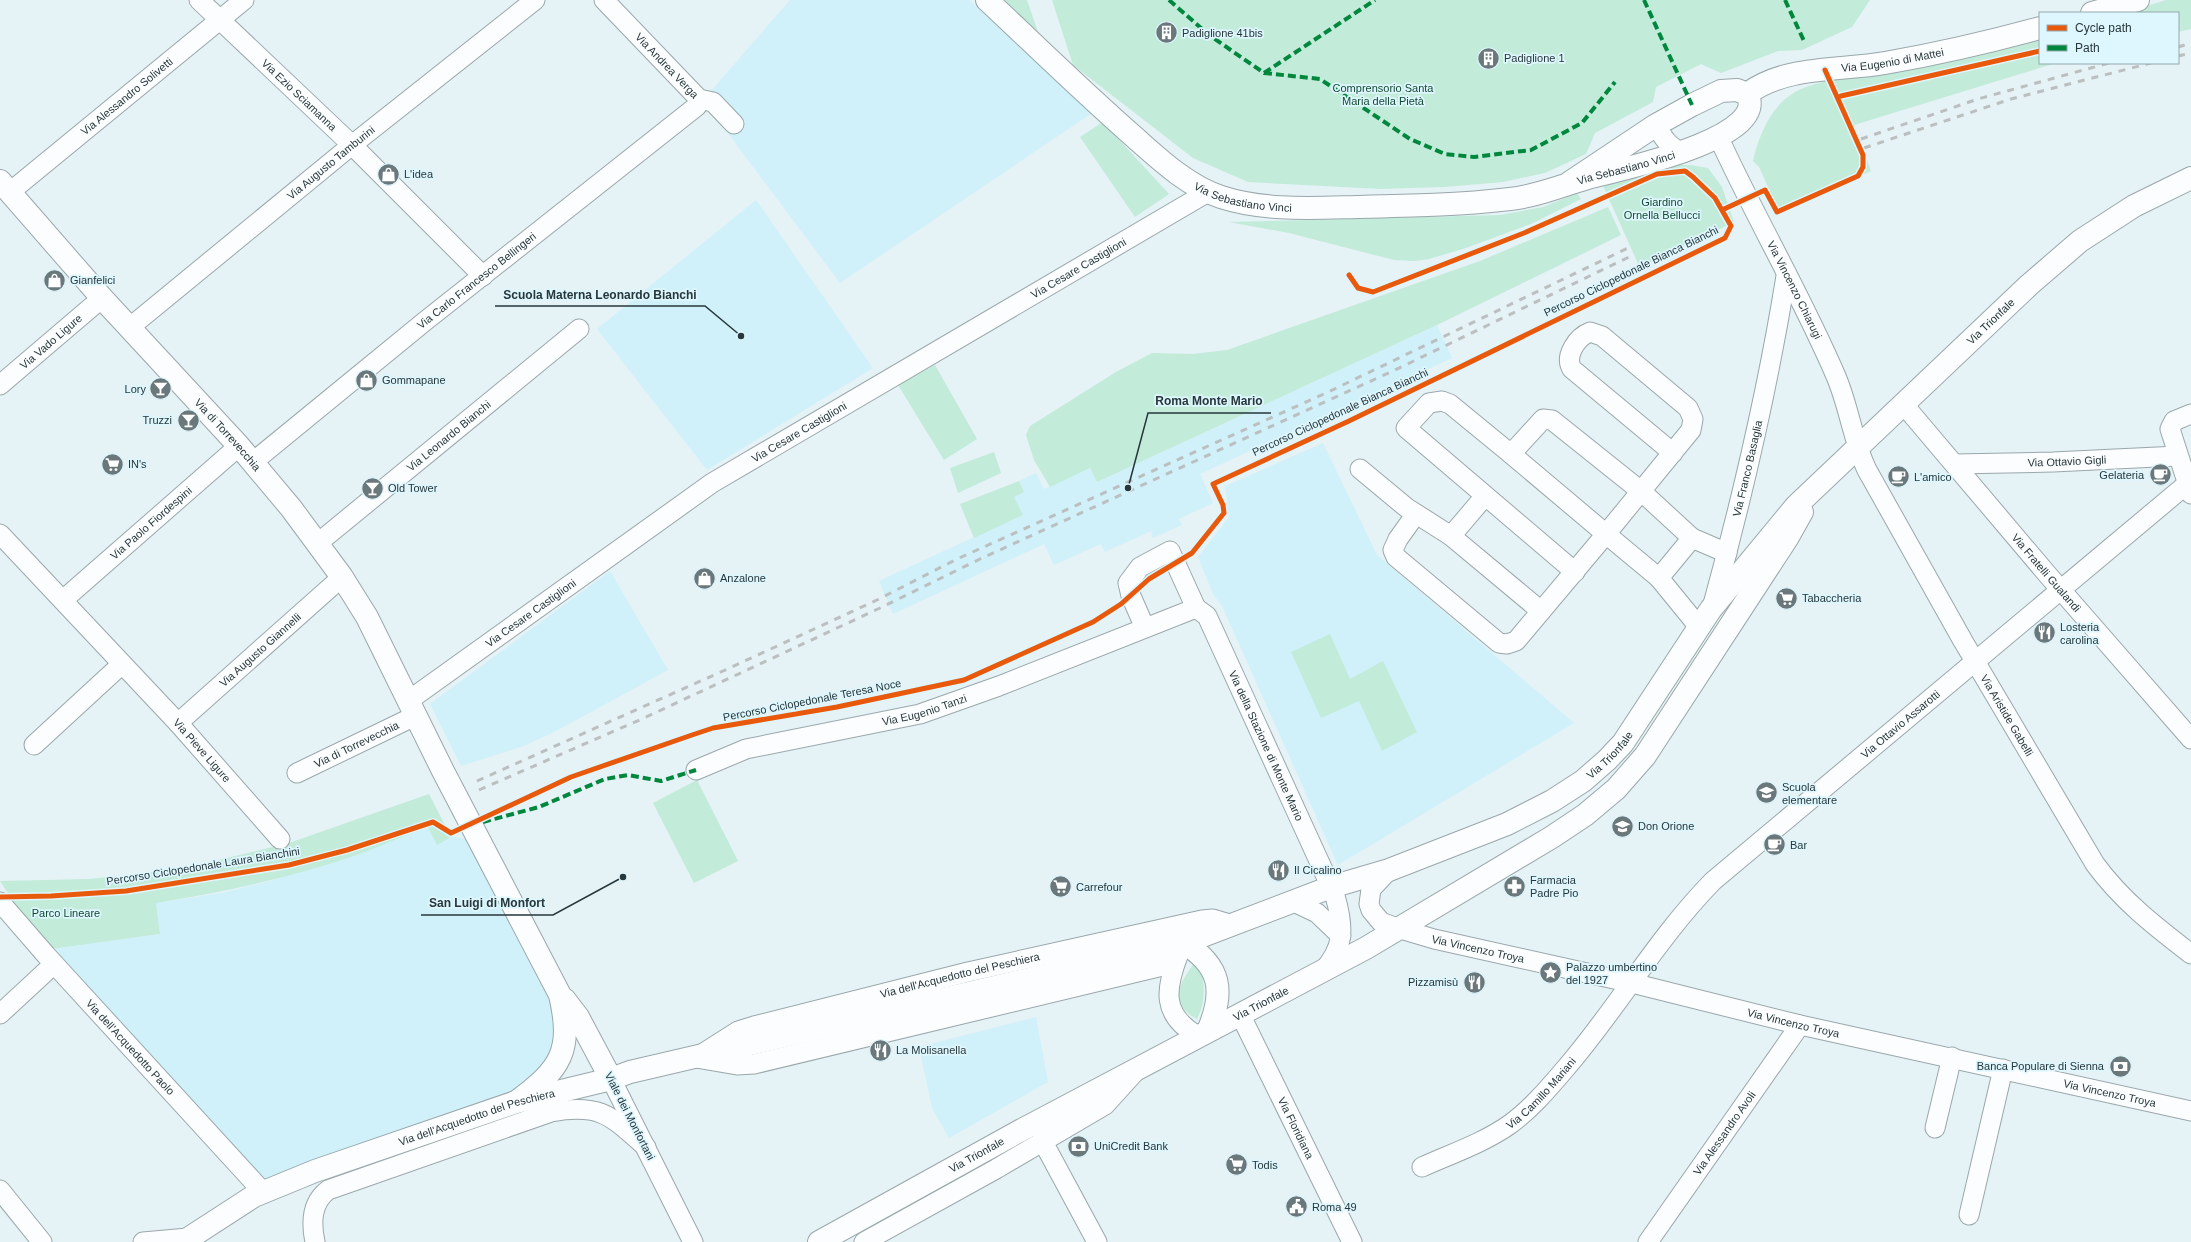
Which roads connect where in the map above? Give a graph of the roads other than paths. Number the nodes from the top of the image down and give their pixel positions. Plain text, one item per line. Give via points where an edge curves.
1 (198, 0) edge
2 (244, 0) edge
3 (535, 0) edge
4 (604, 0) edge
5 (987, 0) edge
6 (2138, 0) edge
7 (2096, 12) edge
8 (220, 20) junction
9 (2039, 28) edge
10 (1747, 94) junction
11 (699, 99) junction
12 (734, 124) dead end
13 (1656, 125) junction
14 (1718, 136) junction
15 (352, 146) junction
16 (1683, 153) junction
17 (2191, 178) edge
18 (1569, 183) junction
19 (3, 185) edge
20 (1208, 192) junction
21 (483, 276) junction
22 (1786, 276) junction
23 (102, 298) junction
24 (1812, 324) junction
25 (1778, 327) junction
26 (129, 328) junction
27 (579, 329) dead end
28 (0, 385) edge
29 (1904, 405) junction
30 (2191, 414) edge
31 (1858, 448) junction
32 (246, 454) junction
33 (1511, 454) junction
34 (1673, 454) junction
35 (2178, 456) junction
36 (1955, 464) junction
37 (1360, 469) dead end
38 (2189, 489) edge
39 (1642, 492) junction
40 (1811, 493) junction
41 (1485, 496) junction
42 (1416, 514) junction
43 (0, 534) edge
44 (1606, 534) junction
45 (1451, 536) junction
46 (1692, 538) junction
47 (318, 543) junction
48 (1727, 553) junction
49 (1575, 572) junction
50 (342, 576) junction
51 (1660, 578) junction
52 (2060, 590) junction
53 (63, 600) junction
54 (1196, 608) junction
55 (1711, 609) junction
56 (1541, 611) junction
57 (1698, 627) junction
58 (1145, 628) junction
59 (1975, 661) junction
60 (122, 664) junction
61 (412, 708) junction
62 (178, 723) junction
63 (2191, 739) edge
64 (34, 745) dead end
65 (696, 770) dead end
66 (298, 774) dead end
67 (470, 824) joint
68 (280, 839) dead end
69 (1389, 870) junction
70 (1331, 887) junction
71 (0, 902) edge
72 (1294, 902) junction
73 (1234, 925) junction
74 (1397, 928) junction
75 (1341, 936) junction
76 (1184, 943) junction
77 (2191, 954) edge
78 (1175, 963) junction
79 (54, 964) junction
80 (1322, 972) junction
81 (1632, 983) junction
82 (560, 995) junction
83 (2, 1007) edge
84 (1240, 1014) junction
85 (1800, 1025) junction
86 (1203, 1034) junction
87 (1952, 1057) junction
88 (695, 1058) junction
89 (2003, 1069) junction
90 (1136, 1071) junction
91 (611, 1079) junction
92 (516, 1102) junction
93 (2191, 1111) edge
94 (1935, 1128) dead end
95 (1042, 1140) junction
96 (646, 1147) junction
97 (359, 1155) junction
98 (402, 1163) junction
99 (1422, 1167) dead end
100 (0, 1190) edge
101 (263, 1192) junction
102 (1969, 1215) dead end
103 (691, 1237) edge
104 (186, 1240) edge
105 (1345, 1240) edge
106 (42, 1242) edge
107 (143, 1242) edge
108 (315, 1242) edge
109 (819, 1242) edge
110 (864, 1242) edge
111 (1097, 1242) edge
112 (1648, 1242) edge

1 - 8 street, Via Ezio Sciamanna
2 - 8 street, Via Alessandro Solivetti
3 - 15 street, Via Augusto Tamburini
4 - 11 street, Via Andrea Verga
5 - 20 main road, Via Sebastiano Vinci via 1153,154
6 - 7 main road
8 - 15 street, Via Ezio Sciamanna
8 - 19 street, Via Alessandro Solivetti
9 - 10 main road, Via Eugenio di Mattei via 1884,63 1793,74 1762,84
10 - 13 main road, Via Sebastiano Vinci via 1737,90 1721,91
10 - 14 main road, Via Sebastiano Vinci via 1751,105 1747,116 1740,124
11 - 12 street, Via Andrea Verga via 713,102
11 - 21 street, Via Carlo Francesco Bellingeri via 697,106
13 - 16 street via 1667,143
13 - 18 main road, Via Sebastiano Vinci
14 - 16 main road, Via Sebastiano Vinci
14 - 22 street, Via Vincenzo Chiarugi
15 - 21 street, Via Ezio Sciamanna
15 - 26 street, Via Augusto Tamburini
16 - 18 main road, Via Sebastiano Vinci
17 - 29 main road, Via Trionfale via 2134,206 2080,241 2029,285
18 - 20 main road, Via Sebastiano Vinci via 1535,196 1509,200 1394,206 1256,205
19 - 23 main road, Via di Torrevecchia
20 - 61 street, Via Cesare Castiglioni via 703,490
21 - 32 street, Via Carlo Francesco Bellingeri
22 - 24 street, Via Vincenzo Chiarugi
22 - 25 street, Via Franco Basaglia
23 - 26 main road, Via di Torrevecchia
23 - 28 street, Via Vado Ligure
24 - 25 street via 1792,321
24 - 31 street, Via Vincenzo Chiarugi via 1836,376
25 - 48 street, Via Franco Basaglia
26 - 32 main road, Via di Torrevecchia
27 - 47 street, Via Leonardo Bianchi
29 - 31 main road, Via Trionfale
29 - 36 street, Via Fratelli Gualandi
30 - 35 street via 2176,419 2171,426
31 - 40 main road, Via Trionfale
31 - 59 street, Via Aristide Gabelli via 1878,490
32 - 47 main road, Via di Torrevecchia
32 - 53 street, Via Paolo Fiordespini
33 - 39 street via 1543,419 1552,420
33 - 41 street via 1450,404 1442,401 1429,403 1406,428
33 - 44 street
34 - 34 street via 1691,430 1693,419 1688,408 1602,336 1594,332 1586,333 1569,355 1572,369
34 - 39 street
35 - 36 street, Via Ottavio Gigli
35 - 38 street
36 - 52 street, Via Fratelli Gualandi
37 - 42 street
38 - 52 street, Via Ottavio Assarotti
39 - 44 street
39 - 46 street
40 - 55 main road, Via Trionfale via 1782,521
40 - 74 main road, Via Trionfale via 1788,537 1680,705 1629,776 1585,815 1552,837
41 - 45 street
41 - 49 street
42 - 45 street
42 - 56 street via 1398,539 1393,550 1396,557 1499,643 1508,644 1516,641
43 - 53 street, Via Pieve Ligure
44 - 49 street
44 - 51 street
45 - 56 street
46 - 48 street
46 - 51 street
47 - 50 main road, Via di Torrevecchia
48 - 55 street, Via Franco Basaglia
49 - 56 street
50 - 61 main road, Via di Torrevecchia via 361,606
50 - 62 street, Via Augusto Giannelli
51 - 57 street
52 - 59 street, Via Ottavio Assarotti
52 - 63 street, Via Fratelli Gualandi
53 - 60 street, Via Pieve Ligure
54 - 58 street, Via Eugenio Tanzi
54 - 58 street via 1170,551 1140,567 1128,583
54 - 70 street, Via della Stazione di Monte Mario via 1207,616
55 - 57 main road, Via Trionfale
57 - 69 main road, Via Trionfale via 1623,743 1593,772 1552,801 1513,821
58 - 65 street, Via Eugenio Tanzi via 999,686 920,714 746,749
59 - 77 street, Via Aristide Gabelli via 2103,875 2130,905
59 - 81 street, Via Ottavio Assarotti via 1713,881 1688,908
60 - 62 street, Via Pieve Ligure
60 - 64 street
61 - 66 street, Via di Torrevecchia
61 - 67 main road, Via di Torrevecchia
62 - 68 street, Via Pieve Ligure
67 - 82 main road, Viale dei Monfortani
69 - 70 main road, Via dell'Acquedotto del Peschiera
69 - 74 street, Via Trionfale via 1371,889 1369,904 1381,922
70 - 72 main road, Via dell'Acquedotto del Peschiera
70 - 75 street, Via Trionfale via 1340,917
71 - 79 street, Via dell'Acquedotto Paolo
72 - 73 main road, Via dell'Acquedotto del Peschiera
72 - 75 street via 1317,913
73 - 76 main road, Via dell'Acquedotto del Peschiera
73 - 88 street, Via dell'Acquedotto del Peschiera via 1213,919 1202,920 961,974 745,1029
74 - 80 main road, Via Trionfale
74 - 81 street, Via Vincenzo Troya via 1434,939
75 - 80 street, Via Trionfale via 1334,957
76 - 78 street
76 - 86 main road via 1209,962 1216,979 1216,1006
76 - 88 main road, Via dell'Acquedotto del Peschiera
78 - 86 street via 1169,988 1169,1004 1181,1025
78 - 88 street, Via dell'Acquedotto del Peschiera via 754,1064 737,1065
79 - 83 street
79 - 101 street, Via dell'Acquedotto Paolo
80 - 84 main road, Via Trionfale
81 - 85 street, Via Vincenzo Troya
81 - 99 street, Via Camillo Mariani via 1580,1052 1551,1086 1517,1119 1482,1140
82 - 91 main road, Viale dei Monfortani via 578,1017
82 - 92 main road, Viale dei Monfortani via 566,1028 562,1052 546,1077
84 - 86 main road, Via Trionfale
84 - 105 street, Via Floridiana
85 - 87 street, Via Vincenzo Troya
85 - 112 street, Via Alessandro Avoli
86 - 90 main road, Via Trionfale
87 - 89 street, Via Vincenzo Troya
87 - 94 street
88 - 91 main road, Via dell'Acquedotto del Peschiera
89 - 93 street, Via Vincenzo Troya
89 - 102 street
90 - 95 street, Via Trionfale via 1105,1105
90 - 109 main road, Via Trionfale via 1016,1133
91 - 92 main road, Via dell'Acquedotto del Peschiera
91 - 96 street, Viale dei Monfortani
92 - 97 main road, Via dell'Acquedotto del Peschiera
95 - 110 street, Via Trionfale via 996,1169
95 - 111 street
96 - 98 street, Via dell'Acquedotto del Peschiera via 619,1123 603,1113 595,1110 570,1110 551,1112
96 - 103 street, Viale dei Monfortani
97 - 98 street
97 - 101 main road, Via dell'Acquedotto del Peschiera
98 - 108 street, Via dell'Acquedotto del Peschiera via 328,1190 319,1198 313,1217
100 - 106 street
101 - 104 main road, Via dell'Acquedotto del Peschiera
104 - 107 street

